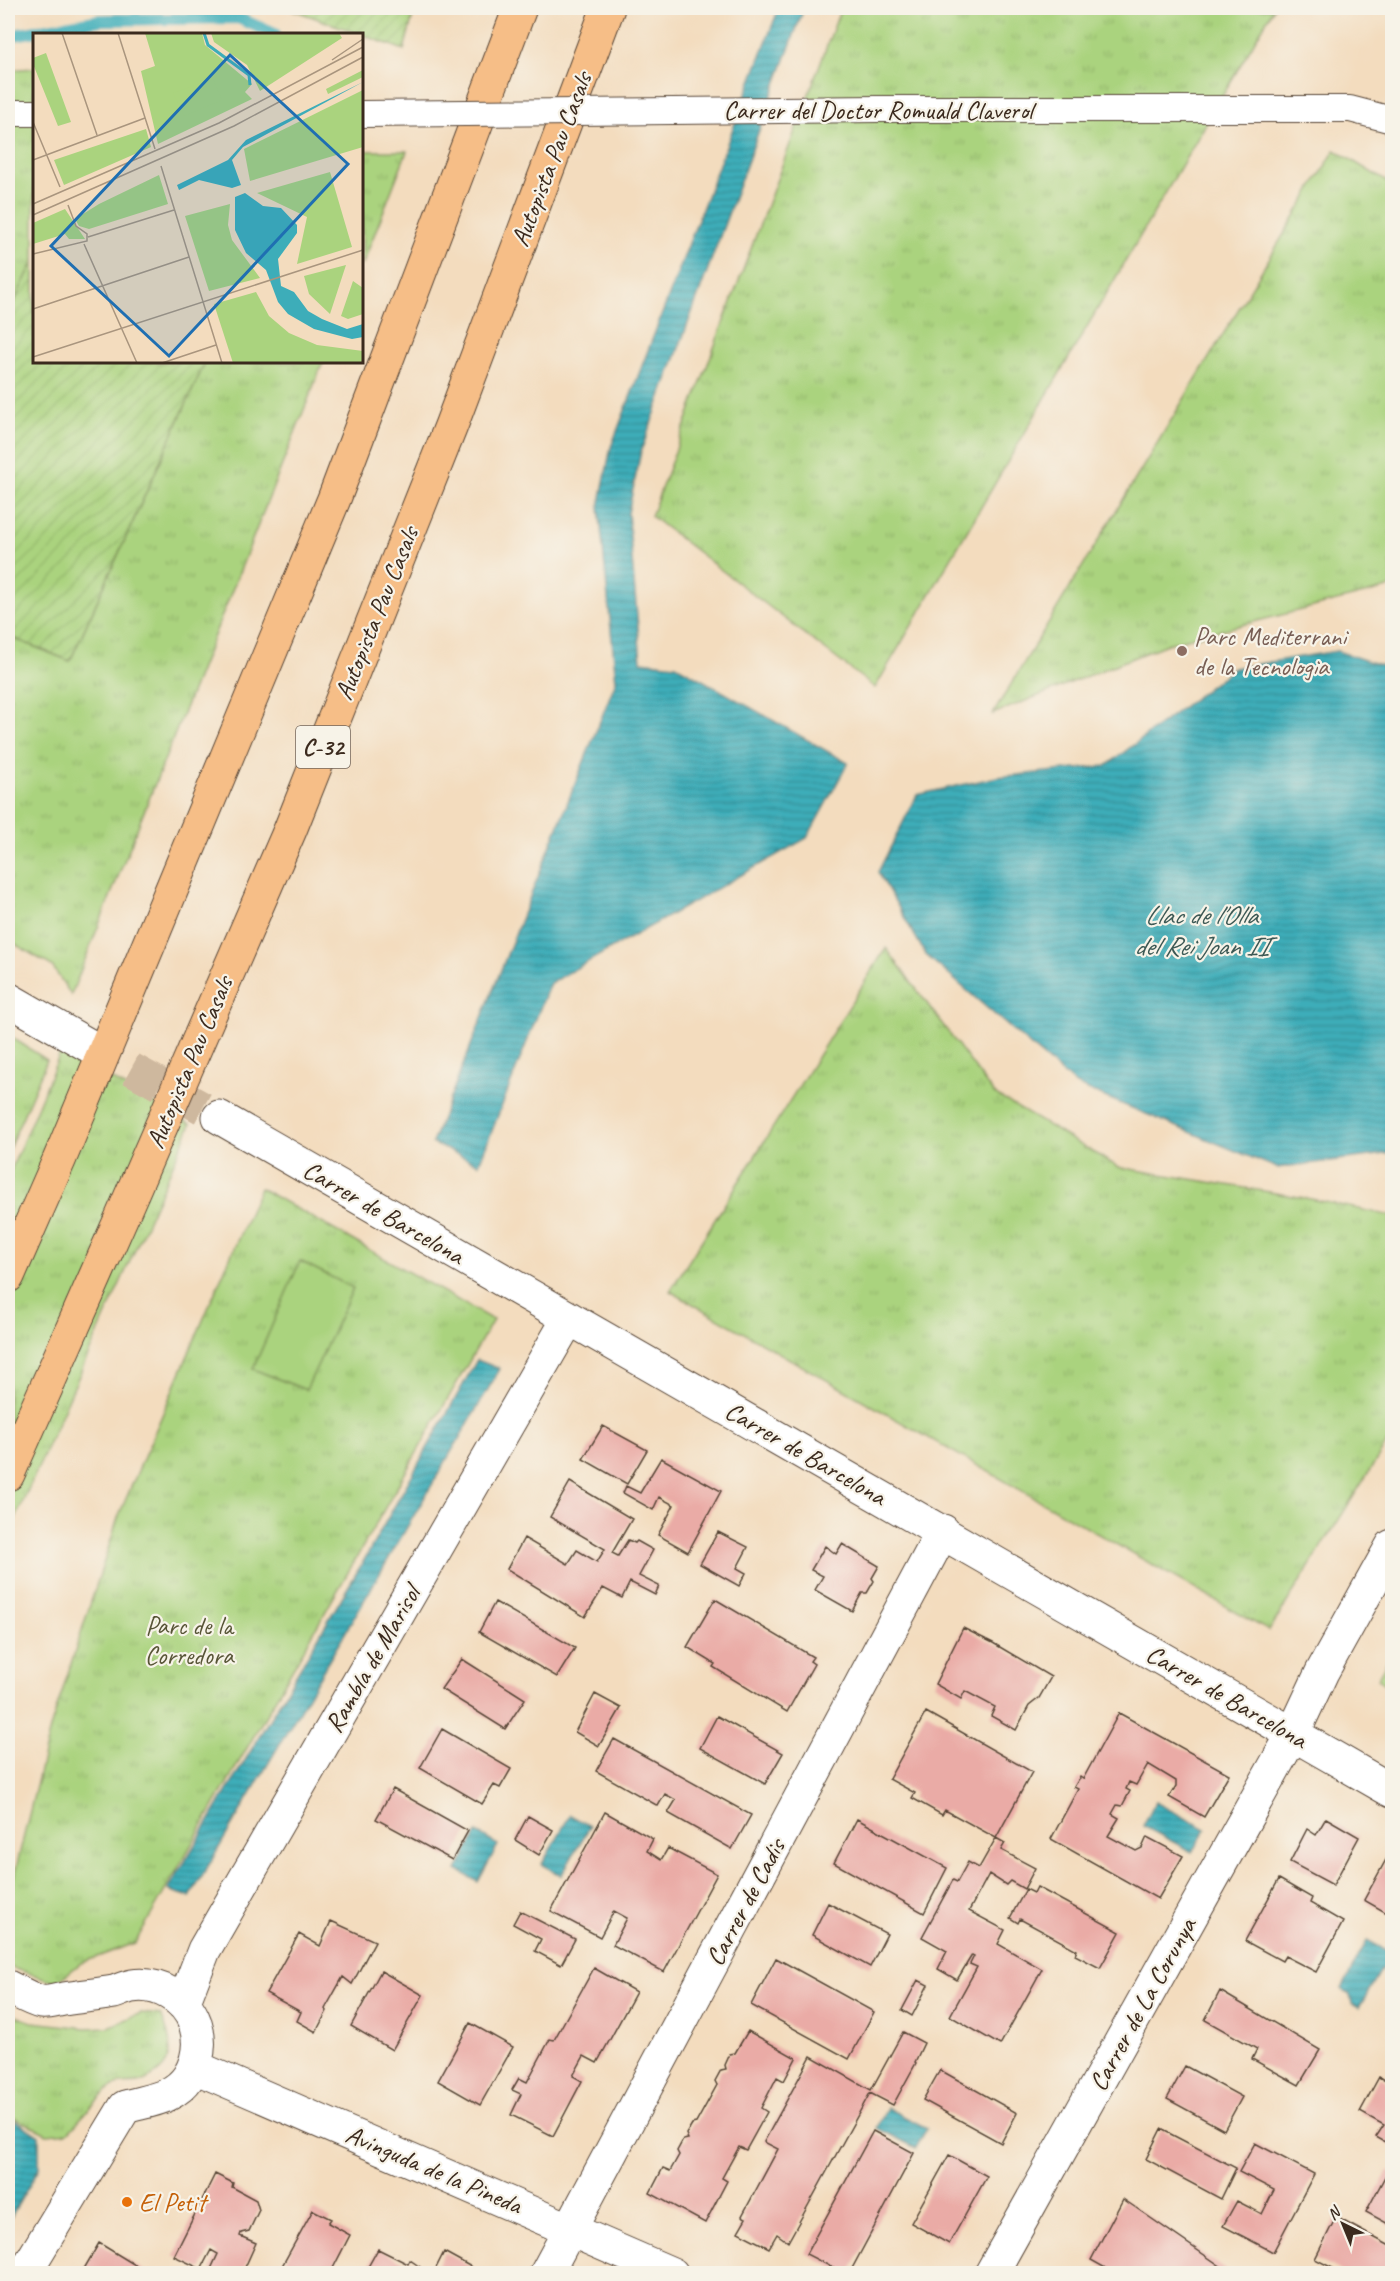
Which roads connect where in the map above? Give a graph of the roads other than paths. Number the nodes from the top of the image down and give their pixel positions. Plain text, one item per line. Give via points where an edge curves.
1 (520, 8) edge
2 (608, 8) edge
3 (8, 113) edge
4 (33, 113) edge
5 (363, 114) edge
6 (1392, 120) edge
7 (8, 999) edge
8 (88, 1045) tunnel mouth
9 (219, 1117) tunnel mouth
10 (8, 1276) edge
11 (569, 1318) junction
12 (8, 1474) edge
13 (943, 1531) junction
14 (1392, 1546) edge
15 (1293, 1734) junction
16 (1392, 1791) edge
17 (8, 1987) edge
18 (183, 2004) junction
19 (195, 2067) junction
20 (571, 2228) junction
21 (24, 2274) edge
22 (546, 2274) edge
23 (672, 2274) edge
24 (991, 2274) edge

1 - 10 highway via 334,500
2 - 12 highway, Autopista Pau Casals / C-32 via 451,426 290,830
3 - 4 street
5 - 6 street, Carrer del Doctor Romuald Claverol, bridge via 1350,109
7 - 8 street
9 - 11 street, Carrer de Barcelona
11 - 13 street, Carrer de Barcelona
11 - 18 street, Rambla de Marisol via 204,1950
13 - 15 street, Carrer de Barcelona
13 - 20 street, Carrer de Cadis
14 - 15 street, Carrer de La Corunya via 1322,1672
15 - 16 street, Carrer de Barcelona
15 - 24 street, Carrer de La Corunya
17 - 18 street via 41,2002 142,1986 168,1992
18 - 19 street via 198,2034
19 - 20 street, Avinguda de la Pineda
19 - 21 street via 172,2093 157,2101 125,2107
20 - 22 street, Carrer de Cadis
20 - 23 street, Avinguda de la Pineda

